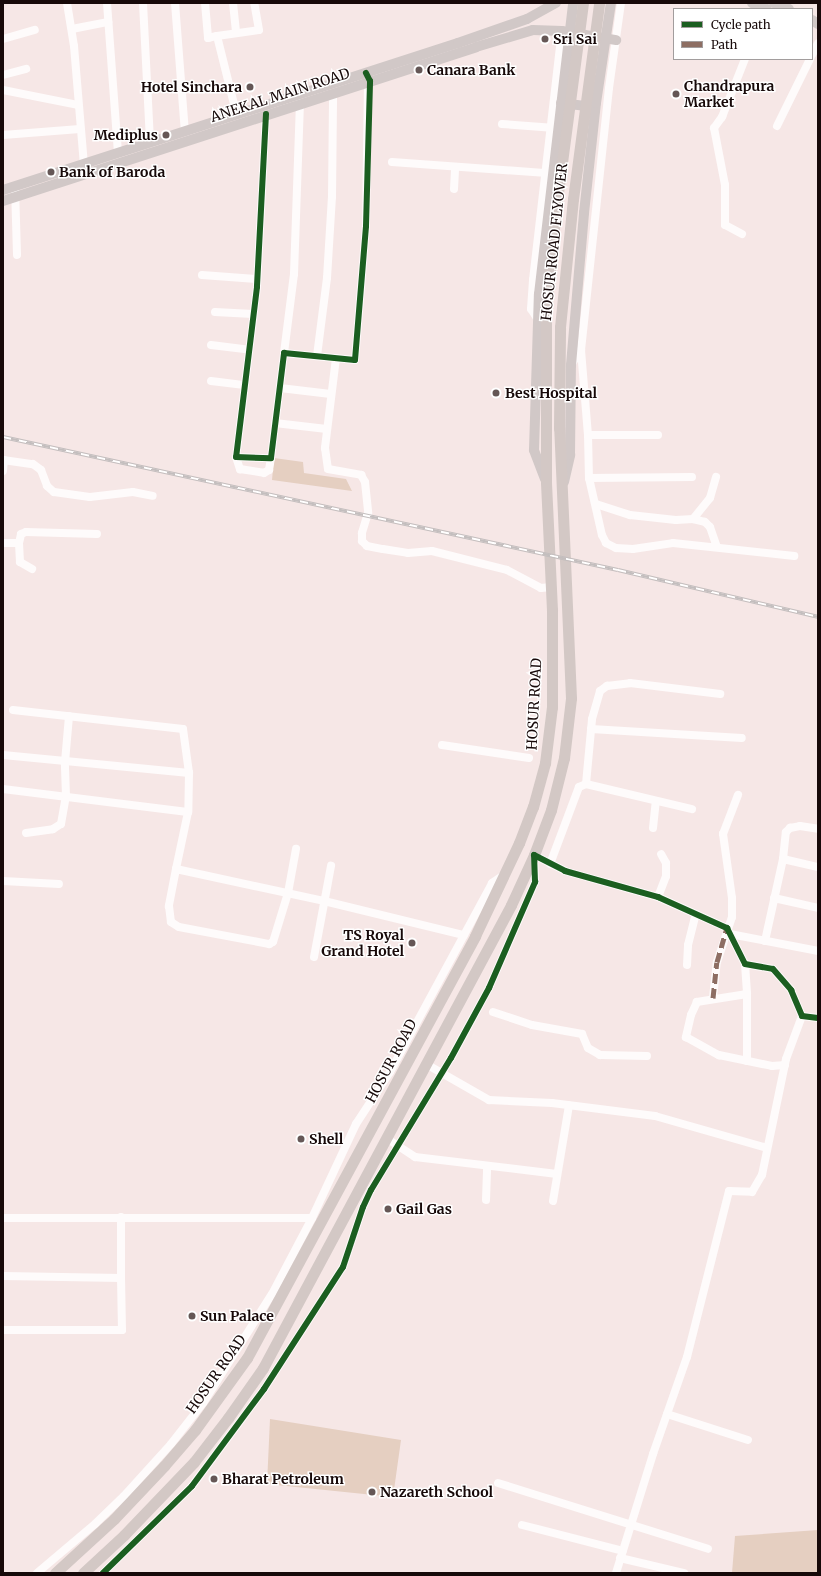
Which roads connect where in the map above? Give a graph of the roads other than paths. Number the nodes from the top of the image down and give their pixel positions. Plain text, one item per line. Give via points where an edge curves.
1 (67, 3) edge
2 (107, 3) edge
3 (143, 3) edge
4 (175, 3) edge
5 (205, 3) edge
6 (233, 3) edge
7 (254, 3) edge
8 (556, 3) edge
9 (573, 3) edge
10 (583, 3) edge
11 (599, 3) edge
12 (611, 3) edge
13 (622, 3) edge
14 (752, 3) edge
15 (774, 3) edge
16 (764, 8) edge
17 (786, 8) edge
18 (108, 22) junction
19 (72, 28) junction
20 (35, 30) dead end
21 (566, 32) junction
22 (236, 33) junction
23 (217, 36) junction
24 (3, 39) edge
25 (612, 39) junction
26 (818, 43) edge
27 (813, 53) edge
28 (745, 60) edge
29 (810, 60) edge
30 (26, 69) dead end
31 (3, 75) edge
32 (368, 77) junction
33 (3, 90) edge
34 (333, 93) junction
35 (300, 103) junction
36 (561, 103) junction
37 (78, 105) junction
38 (596, 108) junction
39 (266, 114) junction
40 (237, 116) junction
41 (502, 124) dead end
42 (777, 126) dead end
43 (554, 128) junction
44 (80, 129) junction
45 (185, 132) junction
46 (3, 135) edge
47 (150, 143) junction
48 (118, 154) junction
49 (392, 162) dead end
50 (84, 164) junction
51 (455, 167) junction
52 (544, 173) junction
53 (454, 189) dead end
54 (3, 190) edge
55 (15, 192) junction
56 (3, 201) edge
57 (742, 234) dead end
58 (18, 255) dead end
59 (202, 275) dead end
60 (257, 279) junction
61 (215, 312) dead end
62 (253, 314) junction
63 (538, 320) junction
64 (211, 346) dead end
65 (249, 350) junction
66 (581, 350) junction
67 (284, 353) junction
68 (317, 356) junction
69 (336, 358) junction
70 (571, 365) junction
71 (211, 381) dead end
72 (244, 385) junction
73 (280, 388) junction
74 (331, 394) junction
75 (276, 423) junction
76 (327, 429) junction
77 (588, 435) junction
78 (658, 435) dead end
79 (236, 457) junction
80 (271, 458) junction
81 (4, 460) edge
82 (3, 471) edge
83 (692, 477) dead end
84 (716, 477) dead end
85 (590, 478) junction
86 (546, 482) junction
87 (563, 486) junction
88 (153, 496) dead end
89 (596, 504) junction
90 (693, 519) junction
91 (97, 534) dead end
92 (3, 543) edge
93 (19, 543) junction
94 (717, 548) junction
95 (794, 556) dead end
96 (32, 569) dead end
97 (551, 587) junction
98 (720, 694) dead end
99 (12, 710) dead end
100 (69, 716) junction
101 (591, 729) junction
102 (742, 738) dead end
103 (442, 745) dead end
104 (3, 755) edge
105 (529, 758) dead end
106 (65, 762) junction
107 (189, 773) junction
108 (586, 784) junction
109 (3, 789) edge
110 (738, 795) dead end
111 (66, 796) junction
112 (656, 801) junction
113 (692, 809) dead end
114 (188, 812) junction
115 (653, 828) dead end
116 (818, 829) edge
117 (26, 833) dead end
118 (296, 849) dead end
119 (661, 854) dead end
120 (534, 855) junction
121 (783, 859) junction
122 (550, 864) junction
123 (331, 866) dead end
124 (818, 867) edge
125 (176, 869) junction
126 (505, 874) junction
127 (3, 881) edge
128 (59, 884) dead end
129 (288, 893) junction
130 (658, 897) junction
131 (774, 898) junction
132 (324, 901) junction
133 (818, 908) edge
134 (696, 914) junction
135 (728, 931) junction
136 (464, 935) junction
137 (765, 941) junction
138 (818, 951) edge
139 (314, 958) dead end
140 (687, 964) dead end
141 (745, 964) junction
142 (747, 994) junction
143 (713, 998) junction
144 (493, 1012) dead end
145 (802, 1016) junction
146 (818, 1018) edge
147 (648, 1056) dead end
148 (747, 1061) junction
149 (426, 1064) junction
150 (785, 1066) junction
151 (441, 1075) junction
152 (569, 1105) junction
153 (386, 1138) junction
154 (398, 1145) junction
155 (767, 1148) junction
156 (487, 1167) junction
157 (557, 1174) junction
158 (486, 1200) dead end
159 (553, 1202) dead end
160 (121, 1217) junction
161 (3, 1218) edge
162 (312, 1218) junction
163 (3, 1276) edge
164 (121, 1278) junction
165 (3, 1330) edge
166 (667, 1414) junction
167 (748, 1440) dead end
168 (498, 1483) dead end
169 (522, 1525) dead end
170 (631, 1525) junction
171 (708, 1549) dead end
172 (622, 1554) junction
173 (37, 1573) edge
174 (55, 1573) edge
175 (83, 1573) edge
176 (104, 1573) edge
177 (616, 1573) edge
178 (684, 1573) edge

1 - 19 street
2 - 18 street
3 - 47 street
4 - 45 street
5 - 23 street via 208,38
6 - 22 street
7 - 22 street via 259,30
8 - 32 main road via 527,20
9 - 21 main road
10 - 86 highway, HOSUR ROAD FLYOVER via 556,208 546,310
11 - 87 highway, HOSUR ROAD FLYOVER via 564,286 558,384
12 - 25 main road
13 - 25 street
14 - 16 main road
15 - 17 main road
18 - 19 street
18 - 48 street
19 - 37 street
20 - 24 street
21 - 25 main road, ANEKAL MAIN ROAD
21 - 32 main road, ANEKAL MAIN ROAD via 533,30
21 - 36 main road
21 - 43 street
22 - 23 street
23 - 40 street
25 - 38 main road
25 - 66 street
26 - 27 street
28 - 57 street via 722,117 714,128 726,185 725,225
29 - 42 street
30 - 31 street
32 - 34 main road, ANEKAL MAIN ROAD
32 - 40 main road
32 - 69 street via 366,226 356,360
33 - 37 street
34 - 35 main road, ANEKAL MAIN ROAD
34 - 68 street via 332,197 327,278
35 - 39 main road, ANEKAL MAIN ROAD
35 - 67 street via 294,274
36 - 38 main road
36 - 43 main road
37 - 44 street
38 - 70 main road
39 - 55 main road, ANEKAL MAIN ROAD
39 - 60 street
40 - 45 main road
41 - 43 street
43 - 52 street
43 - 63 main road
44 - 46 street
44 - 50 street
45 - 47 main road
47 - 48 main road
48 - 50 main road
49 - 51 street
50 - 55 main road
51 - 52 street
51 - 53 street
52 - 63 street via 531,309
54 - 55 main road
55 - 56 main road, ANEKAL MAIN ROAD
55 - 58 street
59 - 60 street
60 - 62 street
61 - 62 street
62 - 65 street
63 - 86 main road via 534,450
64 - 65 street
65 - 72 street
66 - 70 street
66 - 77 street
67 - 68 street
67 - 73 street
68 - 69 street
69 - 74 street
70 - 87 main road via 570,455
71 - 72 street
72 - 79 street
73 - 74 street
73 - 75 street
74 - 76 street
75 - 76 street
75 - 80 street
76 - 97 street via 325,448 328,468 361,476 365,482 368,513 362,541 367,546 408,553 432,551 506,570 541,588
77 - 78 street
77 - 85 street
79 - 80 street
79 - 80 street via 240,469 264,473 268,470
81 - 82 street
81 - 88 street via 33,464 41,470 48,486 54,492 90,498 133,492
83 - 85 street
84 - 90 street via 710,498
85 - 89 street
86 - 97 highway, HOSUR ROAD
87 - 120 highway via 571,698 564,758 551,810
89 - 90 street via 630,515
89 - 94 street via 602,535 606,543 616,548 633,549 673,543
90 - 94 street via 710,527
91 - 93 street via 26,532 22,534
92 - 93 street
93 - 96 street via 20,562
94 - 95 street
97 - 126 highway, HOSUR ROAD via 552,707 545,763 533,807
98 - 101 street via 630,683 607,686 600,691
99 - 100 street
100 - 106 street
100 - 107 street via 183,729
101 - 102 street
101 - 108 street
103 - 105 street
104 - 106 street
106 - 107 street
106 - 111 street
107 - 114 street
108 - 112 street
108 - 122 street via 579,787
109 - 111 street
110 - 135 street via 723,834 732,898 732,918
111 - 114 street
111 - 117 street via 60,824 53,829
112 - 113 street
112 - 115 street
114 - 125 street
116 - 121 street via 800,826 790,828 786,832
118 - 129 street
119 - 130 street via 666,863 666,876
120 - 122 street
120 - 149 highway via 508,912
120 - 151 street via 535,882 510,943 489,988
121 - 124 street
121 - 131 street
122 - 130 street via 565,871
123 - 132 street
125 - 129 street
125 - 129 street via 169,916 171,922 179,927 269,944 273,942
126 - 136 street via 492,883
126 - 174 highway, HOSUR ROAD via 406,1065 247,1358 195,1430 164,1466 114,1519
127 - 128 street
129 - 132 street
130 - 134 street
131 - 133 street
131 - 137 street
132 - 136 street
132 - 139 street
134 - 135 street
134 - 140 street via 688,945
135 - 137 street
135 - 141 street
135 - 143 street via 717,962
136 - 162 street via 390,1072 356,1124
137 - 138 street
141 - 142 street
141 - 145 street via 773,969 791,990
142 - 143 street
142 - 148 street
143 - 148 street via 697,1002 694,1006 686,1038 715,1054
144 - 147 street via 532,1025 582,1034 588,1048 600,1054
145 - 146 street
145 - 150 street
148 - 150 street
149 - 151 street
149 - 153 highway
150 - 155 street
151 - 152 street via 490,1100
151 - 154 street
152 - 155 street via 655,1116
152 - 157 street
153 - 154 street
153 - 175 highway via 286,1328 247,1393 216,1435 169,1490
154 - 156 street via 415,1157
154 - 176 street via 363,1207 343,1267 264,1389 192,1486
155 - 166 street via 762,1175 752,1192 729,1191 687,1358
156 - 157 street
156 - 158 street
157 - 159 street
160 - 161 street
160 - 162 street
160 - 164 street
162 - 173 street via 272,1294 203,1403 171,1444 124,1496 85,1534
163 - 164 street
164 - 165 street via 122,1330
166 - 167 street
166 - 170 street
168 - 170 street
169 - 172 street
170 - 171 street
170 - 172 street
172 - 177 street
172 - 178 street

